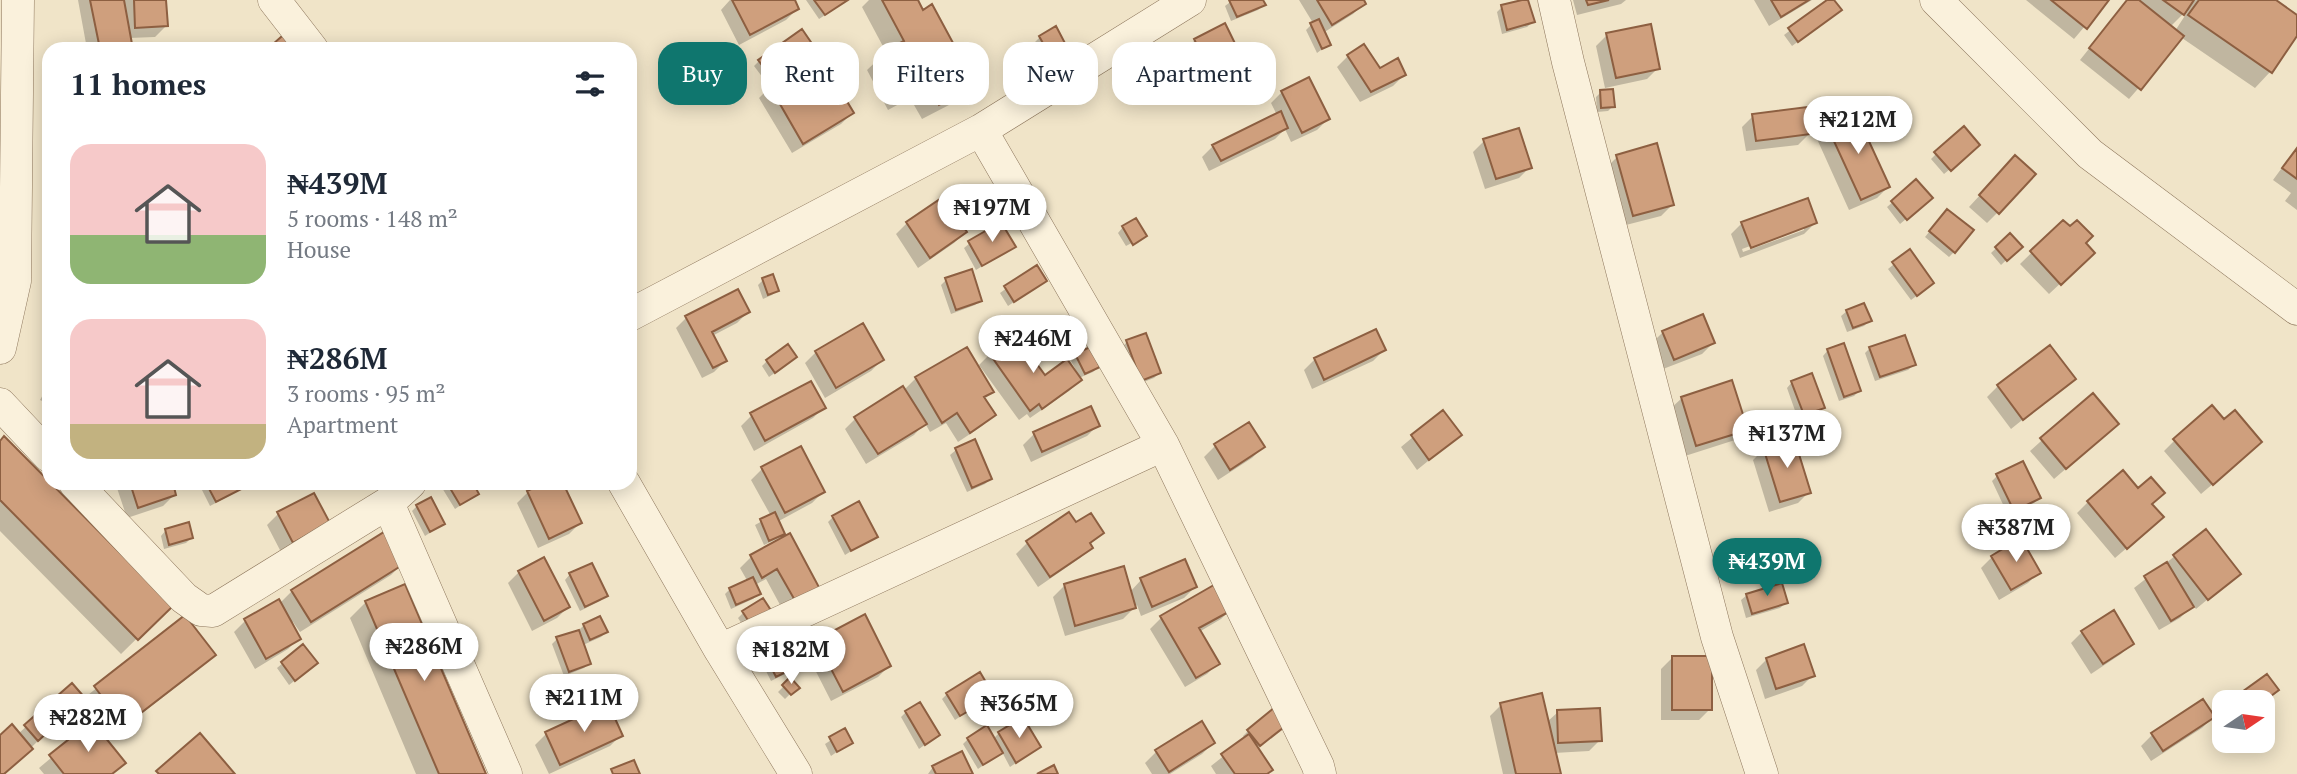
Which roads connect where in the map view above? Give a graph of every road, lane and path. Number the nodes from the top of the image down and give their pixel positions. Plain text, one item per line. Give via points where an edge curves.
1 (18, 0) edge
2 (274, 0) edge
3 (1190, 0) edge
4 (1554, 0) edge
5 (1936, 0) edge
6 (307, 42) edge
7 (981, 130) junction
8 (2297, 309) edge
9 (637, 311) edge
10 (0, 348) edge
11 (0, 404) edge
12 (1163, 445) junction
13 (42, 449) edge
14 (82, 490) edge
15 (628, 490) edge
16 (399, 493) edge
17 (720, 650) junction
18 (1315, 771) edge
19 (506, 774) edge
20 (796, 774) edge
21 (1762, 774) edge

1 - 10 street via 15,281
2 - 6 street
3 - 7 street
4 - 21 street via 1717,637
5 - 8 street via 2090,154
7 - 9 street
7 - 12 street
11 - 13 street
12 - 17 street
12 - 18 street
14 - 16 street via 184,598 201,610 213,611
15 - 17 street
16 - 19 street
17 - 20 street

